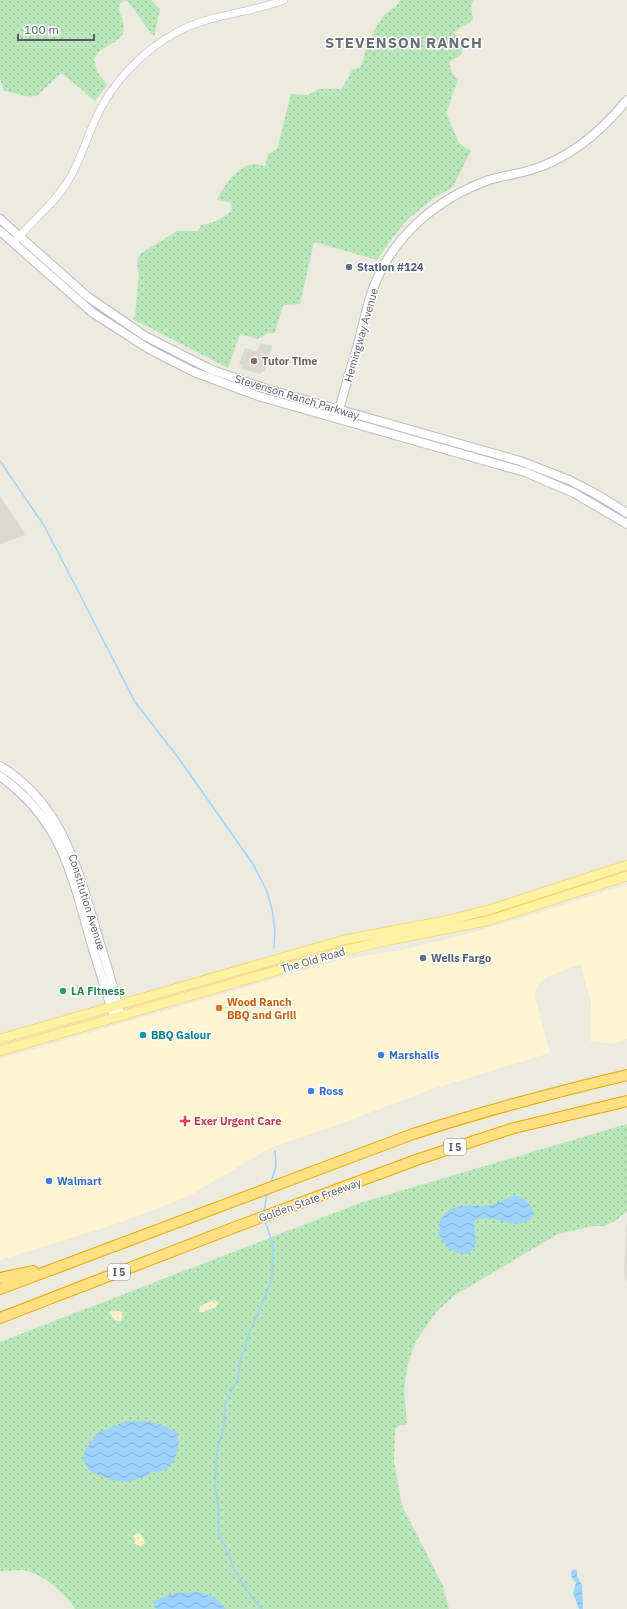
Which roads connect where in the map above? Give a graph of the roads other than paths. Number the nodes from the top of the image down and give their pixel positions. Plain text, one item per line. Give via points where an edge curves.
1 (284, 0) edge
2 (627, 100) edge
3 (0, 219) edge
4 (0, 231) edge
5 (20, 236) junction
6 (14, 243) junction
7 (339, 410) junction
8 (336, 419) junction
9 (627, 513) edge
10 (627, 524) edge
11 (0, 766) edge
12 (0, 776) edge
13 (627, 865) edge
14 (627, 876) edge
15 (116, 1011) junction
16 (0, 1039) edge
17 (0, 1051) edge
18 (627, 1075) edge
19 (627, 1101) edge
20 (69, 1263) junction
21 (0, 1278) edge
22 (0, 1289) edge
23 (0, 1318) edge

1 - 5 street via 212,18 191,26 160,42 145,55 118,81 105,100 73,173 61,192
2 - 7 main road, Hemingway Avenue via 598,132 577,149 537,168 472,187 437,207 404,236 387,259 374,286
3 - 5 main road, Stevenson Ranch Parkway
4 - 6 main road, Stevenson Ranch Parkway
5 - 6 street
5 - 7 main road, Stevenson Ranch Parkway via 88,297 168,349 246,383
6 - 8 main road, Stevenson Ranch Parkway via 93,313 154,352 218,382
7 - 8 main road, Hemingway Avenue
7 - 9 main road, Stevenson Ranch Parkway via 520,461 569,480
8 - 10 main road, Stevenson Ranch Parkway via 525,472 574,493
11 - 15 main road, Constitution Avenue via 38,797 72,852
12 - 15 main road, Constitution Avenue via 35,807 61,846 72,872
13 - 15 main road, The Old Road via 492,909 344,940
14 - 15 main road, The Old Road via 487,921 347,950
15 - 16 main road, The Old Road
15 - 17 main road, The Old Road
18 - 20 highway, I 5 via 472,1114
19 - 23 highway, Golden State Freeway / I 5 via 514,1128 467,1143 238,1226
20 - 21 highway
20 - 22 highway, I 5

